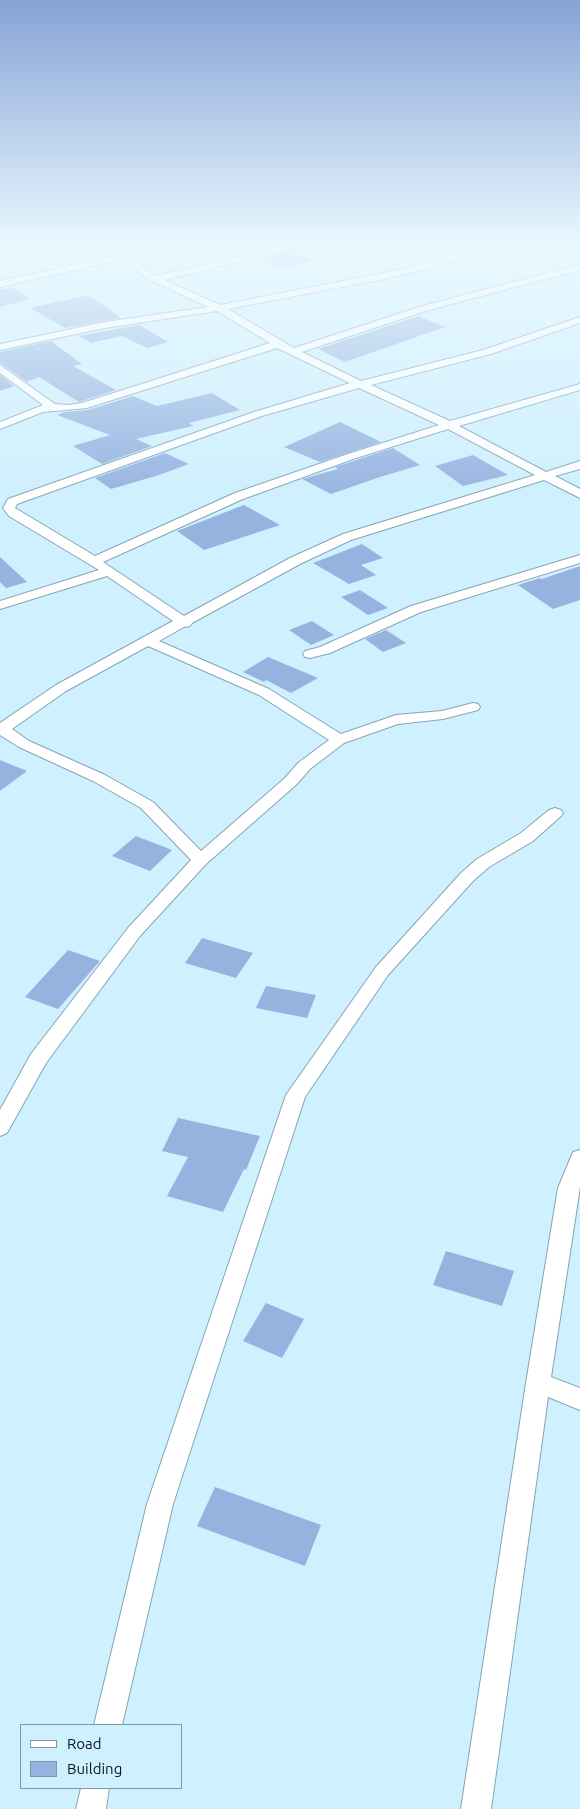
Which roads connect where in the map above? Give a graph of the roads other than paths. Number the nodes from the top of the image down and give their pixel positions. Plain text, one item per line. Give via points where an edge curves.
1 (80, 330) edge
2 (256, 330) edge
3 (355, 330) edge
4 (550, 330) edge
5 (278, 344) junction
6 (0, 347) edge
7 (294, 350) junction
8 (0, 368) edge
9 (360, 384) junction
10 (580, 387) edge
11 (52, 407) junction
12 (449, 425) junction
13 (0, 426) edge
14 (580, 465) edge
15 (543, 475) junction
16 (580, 494) edge
17 (580, 559) edge
18 (94, 561) junction
19 (108, 571) junction
20 (0, 605) edge
21 (185, 623) junction
22 (148, 641) junction
23 (310, 654) dead end
24 (473, 707) dead end
25 (1, 730) edge
26 (339, 740) junction
27 (555, 813) dead end
28 (200, 860) junction
29 (0, 1128) edge
30 (580, 1158) edge
31 (538, 1383) junction
32 (580, 1399) edge
33 (108, 1724) edge
34 (95, 1789) edge
35 (91, 1809) edge
36 (476, 1809) edge

1 - 6 street
2 - 5 street
3 - 7 street
4 - 9 street via 487,352
5 - 7 street
5 - 11 street via 82,406
7 - 9 street
8 - 11 street
9 - 12 street
9 - 18 street via 258,414 12,502 9,508 12,513
10 - 12 street
11 - 13 street
12 - 15 street
12 - 18 street via 239,496
14 - 15 street
15 - 16 street
15 - 21 street via 347,537 295,561
17 - 23 street via 416,609 326,650
18 - 19 street
19 - 20 street
19 - 21 street
21 - 22 street
22 - 25 street via 61,688
22 - 26 street via 264,692
24 - 26 street via 443,715 396,720
25 - 28 street via 148,805
26 - 28 street via 304,766
27 - 33 street via 527,837 483,863 468,877 382,971 296,1095 160,1504
28 - 29 street via 134,932 38,1059
30 - 31 street via 569,1188
31 - 32 street
31 - 36 street
34 - 35 street

